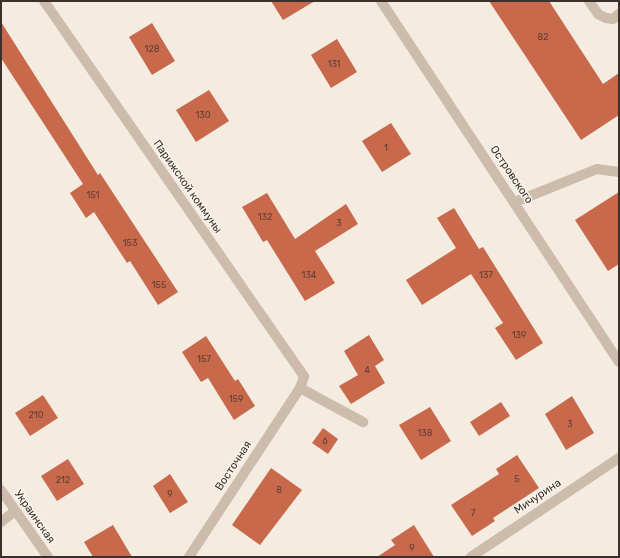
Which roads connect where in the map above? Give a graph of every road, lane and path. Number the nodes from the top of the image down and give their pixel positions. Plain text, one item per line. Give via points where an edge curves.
1 (44, 1) edge
2 (382, 1) edge
3 (589, 1) edge
4 (619, 14) edge
5 (619, 172) edge
6 (515, 202) junction
7 (619, 362) edge
8 (300, 388) junction
9 (363, 422) dead end
10 (619, 458) edge
11 (1, 490) edge
12 (15, 511) junction
13 (1, 522) edge
14 (48, 557) edge
15 (189, 557) edge
16 (471, 557) edge

1 - 8 street, Парижской коммуны via 304,377
2 - 6 street, Островского
3 - 4 street via 598,14 606,18 613,19
5 - 6 street via 597,169
6 - 7 street, Островского
8 - 9 street
8 - 15 street, Восточная
10 - 16 street, Мичурина
11 - 12 street, Украинская
12 - 13 street
12 - 14 street, Украинская

